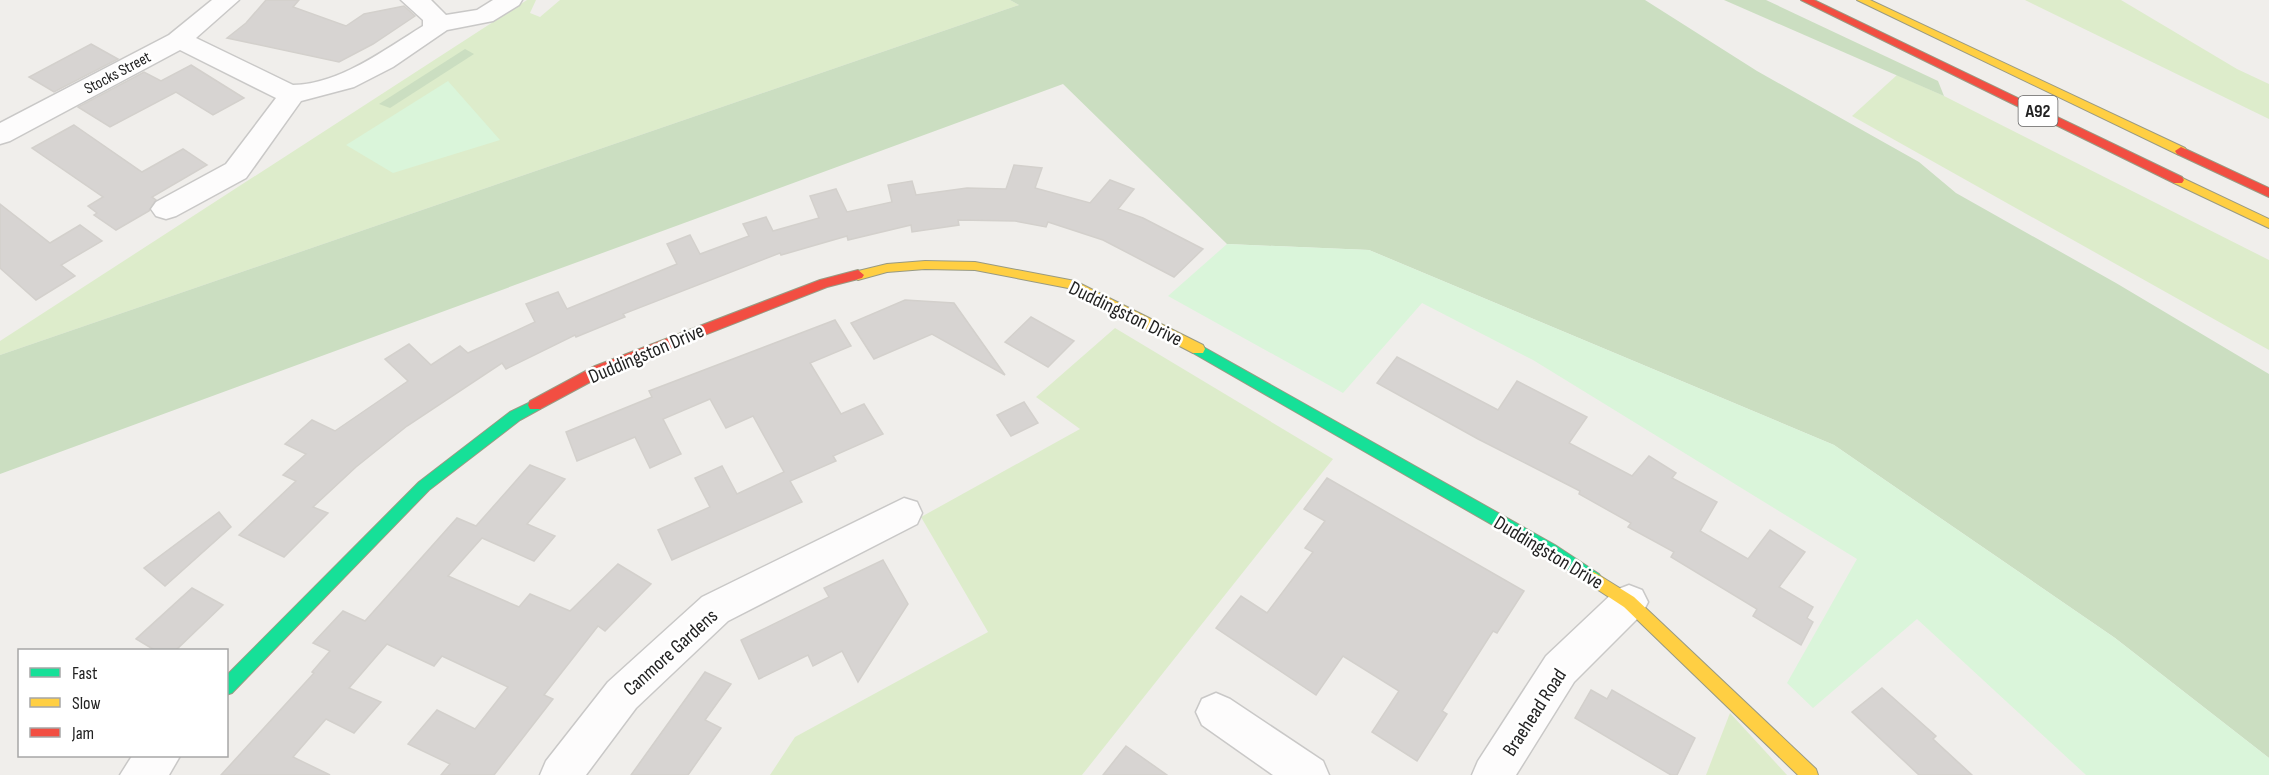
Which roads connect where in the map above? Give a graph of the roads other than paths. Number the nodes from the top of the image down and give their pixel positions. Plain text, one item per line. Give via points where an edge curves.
1 (227, 0) edge
2 (413, 0) edge
3 (510, 0) edge
4 (1806, 0) edge
5 (1862, 0) edge
6 (436, 24) junction
7 (178, 40) junction
8 (293, 93) junction
9 (0, 135) edge
10 (2269, 193) edge
11 (166, 208) dead end
12 (2269, 224) edge
13 (904, 513) dead end
14 (1629, 602) junction
15 (228, 686) edge
16 (1216, 712) dead end
17 (159, 757) edge
18 (141, 775) edge
19 (561, 775) edge
20 (1308, 775) edge
21 (1493, 775) edge
22 (1810, 775) edge

1 - 7 street, Stocks Street
2 - 6 street via 430,13
3 - 6 street via 484,16
4 - 12 main road, A92
5 - 10 main road, A92
6 - 8 street via 435,29 367,72 338,84
7 - 8 street
7 - 9 street, Stocks Street
8 - 11 street via 236,171
13 - 19 street, Canmore Gardens via 715,609 622,695
14 - 15 main road, Duddingston Drive via 1550,549 1170,333 1071,284 975,266 925,265 887,268 824,283 600,370 515,416 424,486
14 - 21 street, Braehead Road via 1560,669
14 - 22 main road, Duddingston Drive
16 - 20 street
17 - 18 street

